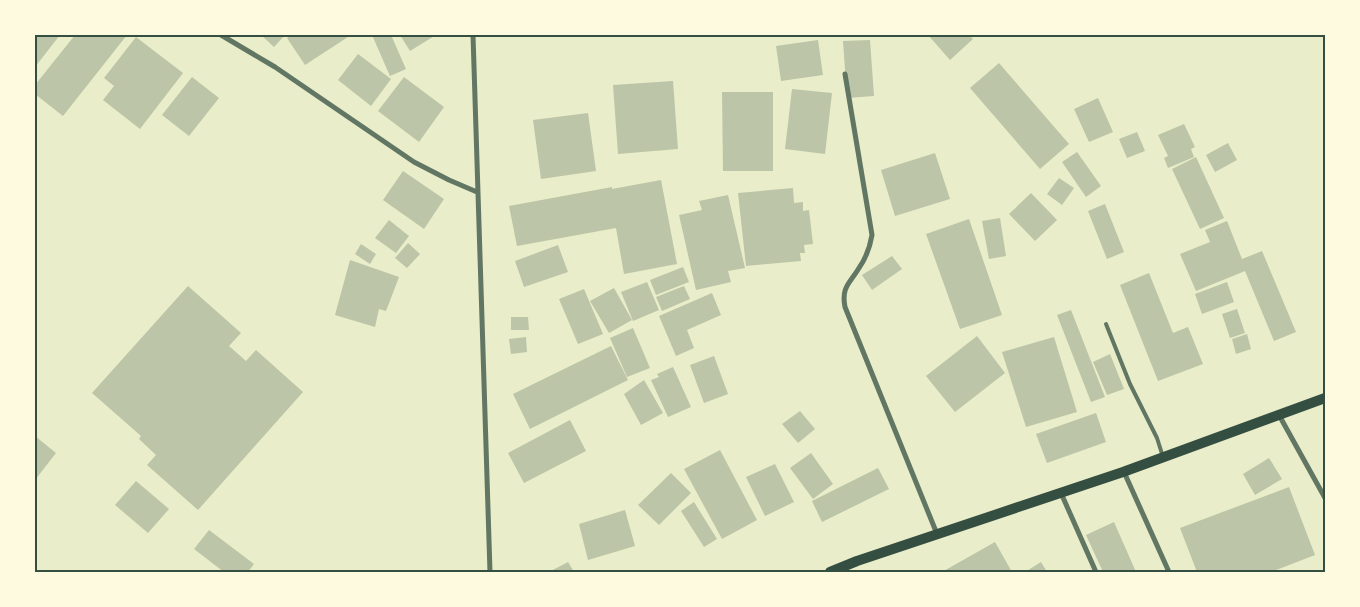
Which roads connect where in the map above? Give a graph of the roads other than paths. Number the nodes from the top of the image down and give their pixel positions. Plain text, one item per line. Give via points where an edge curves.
1 (221, 35) edge
2 (474, 35) edge
3 (845, 74) dead end
4 (477, 192) junction
5 (1106, 324) dead end
6 (1325, 398) edge
7 (1279, 415) junction
8 (1164, 457) junction
9 (1123, 472) junction
10 (1061, 493) junction
11 (1325, 498) edge
12 (938, 534) junction
13 (490, 572) edge
14 (830, 572) edge
15 (1096, 572) edge
16 (1169, 572) edge

1 - 4 street via 275,67 414,162
2 - 4 street
3 - 12 street via 872,235 870,247 845,288 845,307
4 - 13 street
5 - 8 lane
6 - 7 main road
7 - 8 main road
7 - 11 street
8 - 9 main road
9 - 10 main road
9 - 16 street
10 - 12 main road
10 - 15 street
12 - 14 main road

